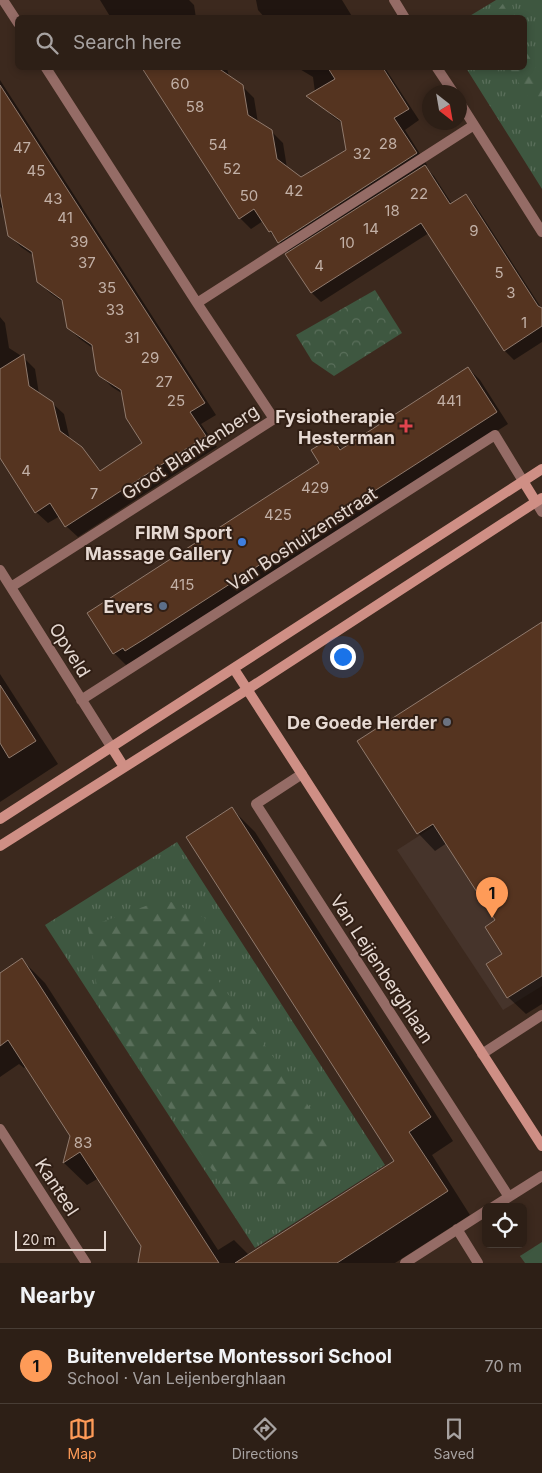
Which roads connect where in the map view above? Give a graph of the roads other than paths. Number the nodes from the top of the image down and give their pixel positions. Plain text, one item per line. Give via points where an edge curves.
1 (3, 0) edge
2 (394, 0) edge
3 (403, 15) edge
4 (15, 18) edge
5 (47, 70) edge
6 (438, 70) edge
7 (448, 85) edge
8 (467, 114) edge
9 (474, 125) junction
10 (542, 232) edge
11 (198, 303) junction
12 (542, 469) edge
13 (523, 481) junction
14 (539, 500) edge
15 (542, 512) edge
16 (0, 570) edge
17 (11, 587) junction
18 (234, 669) junction
19 (248, 689) junction
20 (81, 700) junction
21 (112, 748) junction
22 (124, 767) junction
23 (302, 774) junction
24 (0, 819) edge
25 (0, 846) edge
26 (542, 1015) edge
27 (482, 1054) junction
28 (0, 1129) edge
29 (542, 1146) edge
30 (542, 1176) edge
31 (509, 1197) junction
32 (499, 1203) edge
33 (482, 1214) edge
34 (457, 1230) junction
35 (86, 1263) edge
36 (405, 1263) edge
37 (478, 1263) edge

1 - 4 street
2 - 3 street
5 - 11 street, Groot Blankenberg
6 - 7 street
8 - 9 street
9 - 10 street
9 - 11 street
11 - 17 street, Groot Blankenberg via 274,419
12 - 13 street
13 - 14 street, Van Boshuizenstraat
13 - 18 street
13 - 20 street, Van Boshuizenstraat via 495,436
14 - 15 street
14 - 19 street
16 - 17 street, Opveld
17 - 20 street, Opveld
18 - 19 street
18 - 21 street
19 - 22 street
19 - 23 street
20 - 21 street, Opveld
21 - 22 street
21 - 24 street
22 - 25 street
23 - 27 street
23 - 31 street, Van Leijenberghlaan via 256,804
26 - 27 street
27 - 29 street
28 - 35 street, Kanteel
30 - 31 street
31 - 32 street
33 - 34 street
34 - 36 street
34 - 37 street

